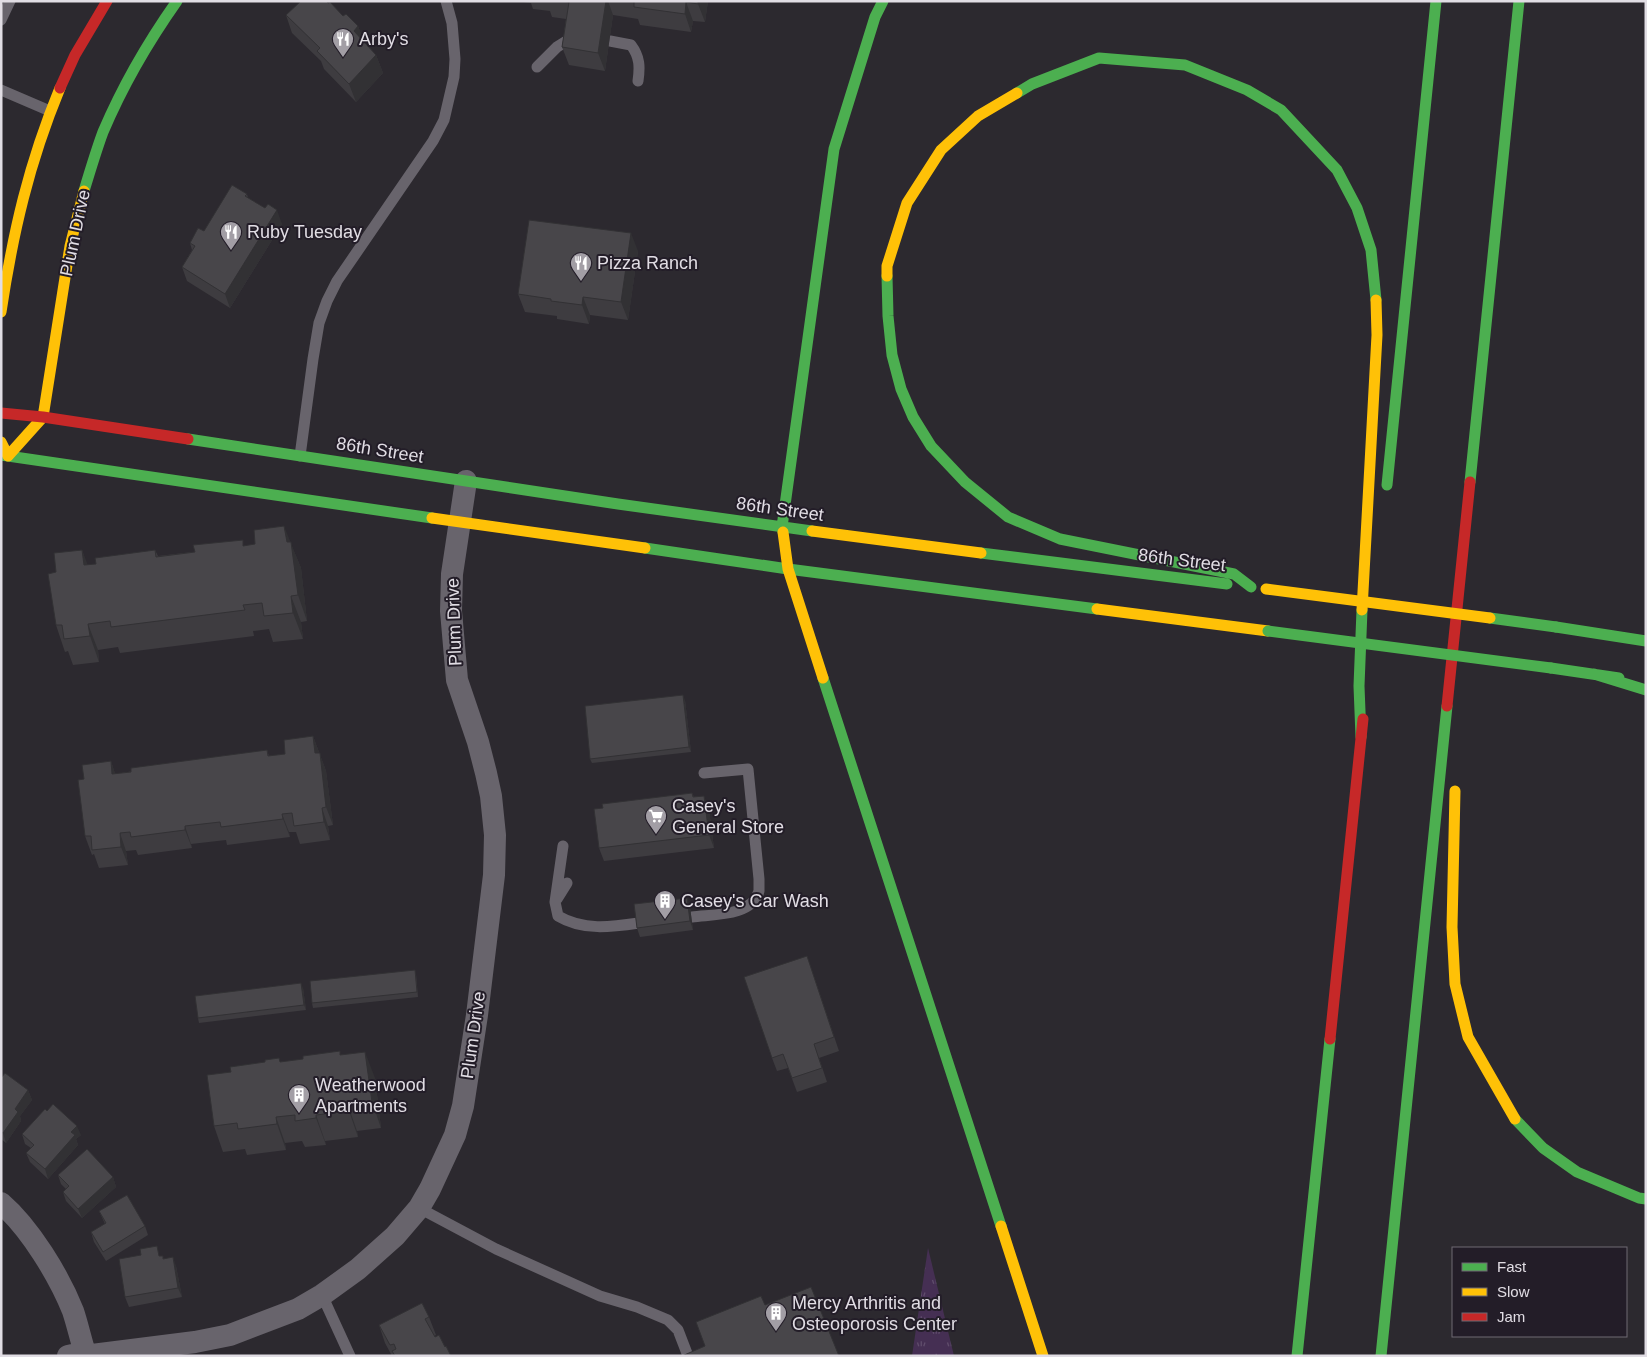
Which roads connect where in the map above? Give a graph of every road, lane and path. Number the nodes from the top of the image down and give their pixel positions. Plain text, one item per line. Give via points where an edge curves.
1 (10, 1) edge
2 (107, 1) edge
3 (177, 1) edge
4 (446, 1) edge
5 (883, 1) edge
6 (1436, 1) edge
7 (1519, 1) edge
8 (1, 20) edge
9 (573, 37) edge
10 (610, 41) dead end
11 (537, 67) dead end
12 (638, 82) dead end
13 (1, 90) edge
14 (50, 112) junction
15 (1, 312) edge
16 (1, 413) edge
17 (43, 417) junction
18 (1, 442) edge
19 (5, 456) edge
20 (300, 456) junction
21 (466, 481) junction
22 (1386, 494) dead end
23 (460, 521) junction
24 (782, 527) junction
25 (788, 569) junction
26 (1250, 587) junction
27 (1377, 591) dead end
28 (1457, 607) junction
29 (1646, 641) edge
30 (1594, 674) junction
31 (1646, 683) edge
32 (1646, 690) edge
33 (1456, 722) dead end
34 (1361, 737) junction
35 (704, 773) dead end
36 (1455, 778) dead end
37 (563, 846) dead end
38 (567, 883) dead end
39 (555, 902) junction
40 (692, 917) dead end
41 (639, 923) edge
42 (1646, 1199) edge
43 (419, 1208) junction
44 (4, 1210) edge
45 (322, 1295) junction
46 (79, 1355) edge
47 (350, 1356) edge
48 (688, 1356) edge
49 (1043, 1356) edge
50 (1297, 1356) edge
51 (1381, 1356) edge

1 - 8 lane
2 - 14 main road via 77,53
3 - 17 main road, Plum Drive via 128,79 103,133 84,190 70,246
4 - 20 lane via 452,23 455,59 444,120 327,301 319,323
5 - 24 main road via 875,17 834,150
6 - 22 main road
7 - 28 main road
9 - 11 lane via 557,47
10 - 12 lane via 631,45 640,64
13 - 14 lane
14 - 15 main road via 29,174 14,234
16 - 17 main road, 86th Street
17 - 19 main road
17 - 20 main road, 86th Street
18 - 19 main road
19 - 23 main road
20 - 21 main road, 86th Street
21 - 23 street, Plum Drive
21 - 24 main road, 86th Street
23 - 25 main road
23 - 43 street, Plum Drive via 451,611 457,680 478,742 491,796 495,835 494,875 463,1106 455,1135
24 - 25 main road
24 - 26 main road, 86th Street
25 - 30 main road, bridge
25 - 49 main road
26 - 29 main road, 86th Street, bridge
26 - 34 main road via 1234,574 1060,539 1008,517 965,482 930,446 901,389 892,354 886,266 907,203 941,150 978,116 1032,84 1098,58 1185,65 1247,90 1281,110 1337,170 1357,208 1371,250 1377,335 1361,629
27 - 34 main road
28 - 33 main road
28 - 51 main road
30 - 31 main road
30 - 32 main road
34 - 50 main road
35 - 40 lane via 748,769 758,891 741,911
36 - 42 main road via 1454,974 1468,1037 1513,1117 1543,1148 1577,1172
37 - 39 lane
38 - 39 lane
39 - 41 lane via 558,916 569,923 608,928
43 - 45 street, Plum Drive via 395,1236
43 - 48 lane via 513,1257 600,1296 668,1320 678,1330
44 - 46 street via 47,1258 73,1311
45 - 46 street, Plum Drive via 298,1309 230,1335
45 - 47 lane

